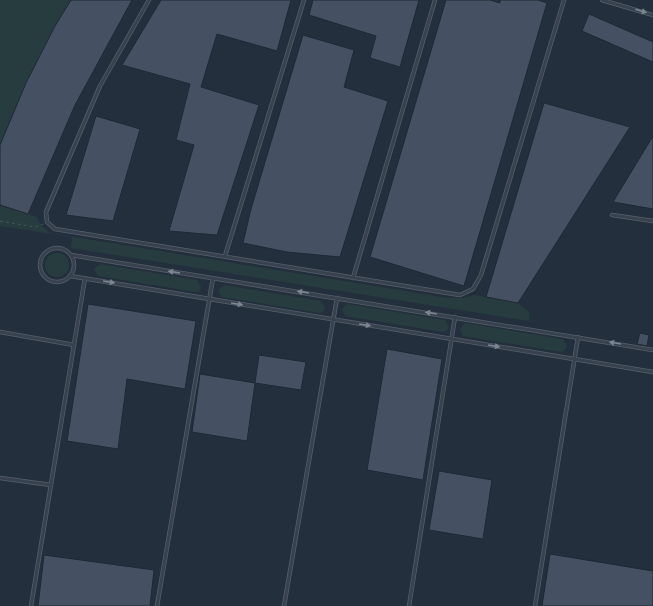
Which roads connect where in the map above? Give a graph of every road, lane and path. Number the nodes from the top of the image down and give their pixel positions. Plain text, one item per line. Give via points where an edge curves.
1 (149, 0) edge
2 (304, 0) edge
3 (435, 0) edge
4 (564, 0) edge
5 (602, 0) edge
6 (653, 15) edge
7 (612, 214) dead end
8 (0, 221) edge
9 (653, 221) edge
10 (47, 222) junction
11 (70, 255) junction
12 (225, 256) junction
13 (70, 276) junction
14 (85, 278) junction
15 (213, 278) junction
16 (353, 278) junction
17 (337, 298) junction
18 (209, 299) junction
19 (455, 317) junction
20 (334, 320) junction
21 (0, 332) edge
22 (578, 337) junction
23 (453, 339) junction
24 (74, 345) junction
25 (653, 350) edge
26 (573, 359) junction
27 (653, 372) edge
28 (0, 478) edge
29 (51, 485) junction
30 (31, 606) edge
31 (157, 606) edge
32 (284, 606) edge
33 (410, 606) edge
34 (535, 606) edge

1 - 10 lane via 100,86 46,212
2 - 12 lane
3 - 16 lane
4 - 16 lane via 481,275 473,289 460,295
5 -> 6 lane
7 - 9 lane
8 - 10 path via 35,227
10 - 12 lane via 55,229
11 - 13 lane via 74,265
11 - 13 lane via 62,249 51,249 42,256 40,267 44,277 55,282 66,280
15 -> 11 lane
12 - 16 lane
13 - 14 lane
14 -> 18 lane
14 - 24 lane
17 -> 15 lane
15 - 18 lane
19 -> 17 lane
17 - 20 lane
18 -> 20 lane
18 - 31 lane
19 - 22 lane
19 - 23 lane
20 -> 23 lane
20 - 32 lane
21 - 24 lane
25 -> 22 lane
22 - 26 lane
23 -> 26 lane
23 - 33 lane
24 - 29 lane
26 - 27 lane
26 - 34 lane
28 - 29 lane
29 - 30 lane

